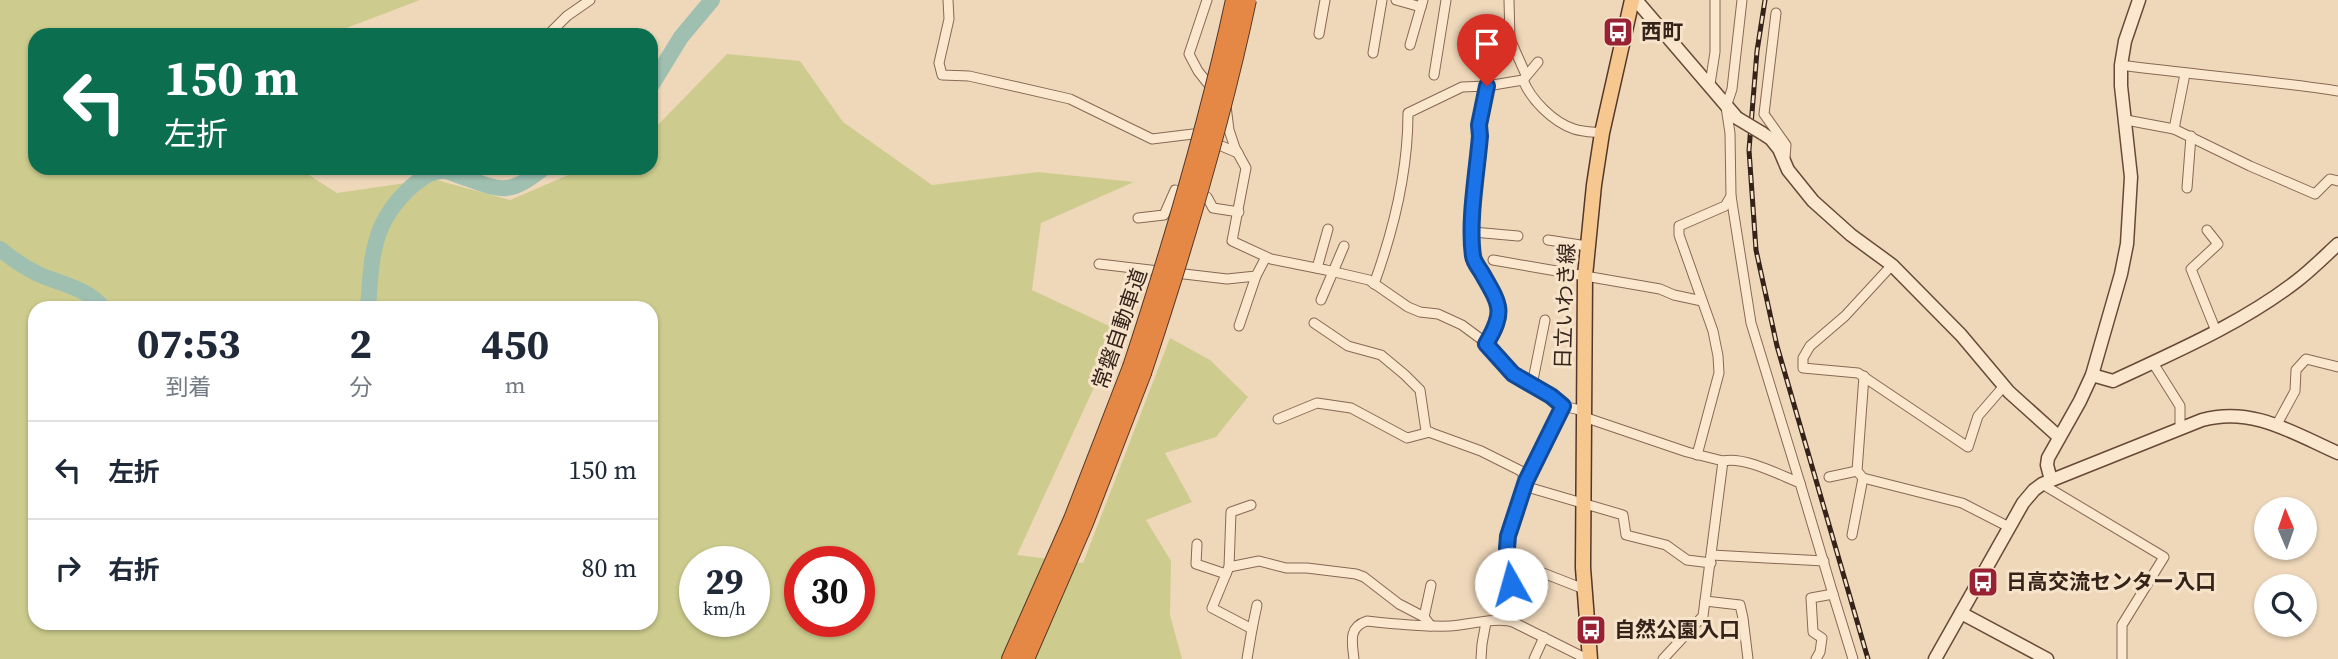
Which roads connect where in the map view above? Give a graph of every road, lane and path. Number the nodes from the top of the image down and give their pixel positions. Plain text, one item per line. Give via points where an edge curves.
1 (590, 0) edge
2 (948, 0) edge
3 (1208, 0) edge
4 (1234, 0) edge
5 (1248, 0) edge
6 (1325, 0) edge
7 (1382, 0) edge
8 (1396, 0) edge
9 (1446, 0) edge
10 (1509, 0) edge
11 (1634, 0) edge
12 (1715, 0) edge
13 (1742, 0) edge
14 (2139, 0) edge
15 (1422, 3) edge
16 (1776, 13) dead end
17 (555, 28) edge
18 (1319, 34) dead end
19 (1410, 45) dead end
20 (1373, 54) dead end
21 (1538, 62) dead end
22 (2121, 65) junction
23 (2185, 74) junction
24 (1434, 75) dead end
25 (1525, 77) junction
26 (1710, 84) junction
27 (1486, 86) junction
28 (2338, 91) edge
29 (1726, 107) junction
30 (2126, 121) junction
31 (2174, 129) junction
32 (1602, 133) junction
33 (2191, 136) junction
34 (1238, 153) junction
35 (1785, 162) junction
36 (2338, 181) edge
37 (2187, 188) dead end
38 (1731, 196) junction
39 (1239, 212) junction
40 (1138, 218) dead end
41 (1328, 229) dead end
42 (2207, 230) dead end
43 (1473, 232) junction
44 (1518, 236) dead end
45 (1548, 240) dead end
46 (2338, 244) edge
47 (1344, 246) dead end
48 (1587, 246) junction
49 (1266, 257) junction
50 (1493, 260) dead end
51 (1099, 264) dead end
52 (1892, 265) junction
53 (1317, 268) junction
54 (1333, 271) junction
55 (1256, 276) junction
56 (1585, 276) junction
57 (1374, 284) junction
58 (1321, 300) dead end
59 (1703, 301) junction
60 (1545, 320) dead end
61 (1314, 323) dead end
62 (1239, 326) dead end
63 (2216, 331) junction
64 (1486, 344) junction
65 (2153, 363) junction
66 (2338, 367) edge
67 (1137, 370) junction
68 (2092, 375) junction
69 (1864, 376) junction
70 (1532, 385) junction
71 (2004, 386) junction
72 (1563, 406) junction
73 (1584, 414) junction
74 (1278, 419) dead end
75 (2276, 426) junction
76 (2180, 429) junction
77 (1430, 432) junction
78 (2059, 437) junction
79 (2338, 453) edge
80 (1696, 455) junction
81 (1723, 461) junction
82 (1860, 474) junction
83 (1829, 477) dead end
84 (2047, 482) junction
85 (1800, 483) junction
86 (1525, 484) junction
87 (1251, 505) dead end
88 (1584, 505) junction
89 (2009, 527) junction
90 (1852, 535) dead end
91 (1197, 544) dead end
92 (1711, 559) junction
93 (1824, 561) junction
94 (1227, 571) junction
95 (1538, 571) dead end
96 (1431, 585) dead end
97 (1584, 589) junction
98 (1833, 594) junction
99 (1705, 601) junction
100 (1256, 605) dead end
101 (1961, 613) junction
102 (1424, 617) junction
103 (1504, 620) junction
104 (1486, 622) junction
105 (1431, 626) junction
106 (1252, 629) junction
107 (1544, 638) junction
108 (1567, 655) edge
109 (1010, 659) edge
110 (1026, 659) edge
111 (1247, 659) edge
112 (1354, 659) edge
113 (1481, 659) edge
114 (1534, 659) edge
115 (1589, 659) edge
116 (1663, 659) edge
117 (1748, 659) edge
118 (1816, 659) edge
119 (1853, 659) edge
120 (1936, 659) edge
121 (2047, 659) edge
122 (2122, 659) edge

1 - 17 street
2 - 34 street via 949,19 939,63 942,75 969,76 1070,99 1152,139 1193,134
3 - 34 street via 1189,54 1227,108
4 - 67 highway, 常磐自動車道, bridge via 1196,159
5 - 67 highway, 常磐自動車道, bridge via 1209,163 1174,280
6 - 18 street
7 - 20 street
8 - 15 street
9 - 24 street
10 - 25 street via 1510,39
11 - 26 street
11 - 32 main road, 日立いわき線
12 - 26 street
13 - 29 street
14 - 22 street
15 - 19 street
16 - 35 street via 1764,114 1786,145
21 - 25 street
22 - 23 street
22 - 30 street
23 - 28 street
23 - 31 street
25 - 27 street
25 - 32 street via 1528,93 1549,114 1573,129
26 - 29 street
27 - 43 street via 1479,125
27 - 57 street via 1462,87 1408,113 1401,186
29 - 35 street, bridge via 1771,139
29 - 38 street
30 - 31 street
30 - 68 street via 2131,177 2127,244
31 - 33 street
32 - 48 main road, 日立いわき線
33 - 36 street via 2315,194 2330,179
33 - 37 street
34 - 39 street via 1246,168
35 - 52 street via 1813,201
38 - 59 street via 1725,206 1679,226
38 - 85 street via 1751,323
39 - 40 street via 1213,208 1207,197 1175,190 1164,215
39 - 49 street via 1232,242
41 - 53 street
42 - 63 street via 2218,244 2191,269
43 - 44 street
43 - 64 street via 1473,259 1499,307 1500,318
45 - 48 street
46 - 63 street via 2297,281
47 - 54 street
48 - 56 main road, 日立いわき線
49 - 53 street
49 - 55 street
50 - 56 street
51 - 55 street via 1227,279
52 - 69 street via 1810,346 1802,365
52 - 71 street
53 - 54 street
54 - 57 street
54 - 58 street
55 - 62 street
56 - 59 street
56 - 73 main road, 日立いわき線
57 - 64 street via 1420,313 1438,314 1462,325
59 - 80 street via 1719,373
60 - 70 street
61 - 77 street via 1348,345 1381,355 1405,375 1420,390 1426,431
63 - 65 street
64 - 70 street via 1513,374
65 - 68 street via 2113,381
65 - 76 street via 2179,406
66 - 75 street via 2306,359 2296,370 2295,391
67 - 109 highway, 常磐自動車道
67 - 110 highway, 常磐自動車道 via 1090,510
68 - 78 street
69 - 71 street via 1968,447 1978,416
69 - 82 street
70 - 72 street
71 - 78 street
72 - 73 street
72 - 86 street
73 - 80 street
73 - 88 main road, 日立いわき線
74 - 77 street via 1317,403 1351,408 1407,439
75 - 76 street via 2226,415
75 - 79 street
76 - 84 street
77 - 86 street via 1521,471
78 - 84 street via 2048,458
80 - 81 street
81 - 85 street via 1753,465
81 - 92 street
82 - 83 street
82 - 89 street via 1962,503
82 - 90 street
84 - 89 street via 2027,497
84 - 122 street via 2164,557 2123,625
85 - 93 street
86 - 88 street
86 - 103 street via 1508,536 1511,584
87 - 94 street via 1231,512
88 - 92 street via 1623,515 1626,535 1665,545 1687,560
88 - 97 main road, 日立いわき線
89 - 101 street
91 - 94 street via 1196,564
92 - 93 street
92 - 99 street
93 - 98 street
94 - 102 street via 1259,561 1356,574
94 - 106 street via 1212,608
95 - 97 street
96 - 102 street
97 - 115 main road, 日立いわき線
98 - 118 street via 1811,598 1813,632 1822,638
98 - 119 street
99 - 116 street via 1703,616
99 - 117 street via 1740,605
100 - 106 street
101 - 120 street
101 - 121 street
102 - 105 street
103 - 104 street
103 - 107 street
104 - 105 street
104 - 113 street
105 - 112 street via 1359,624 1351,640
106 - 111 street
107 - 108 street
107 - 114 street
108 - 115 street

